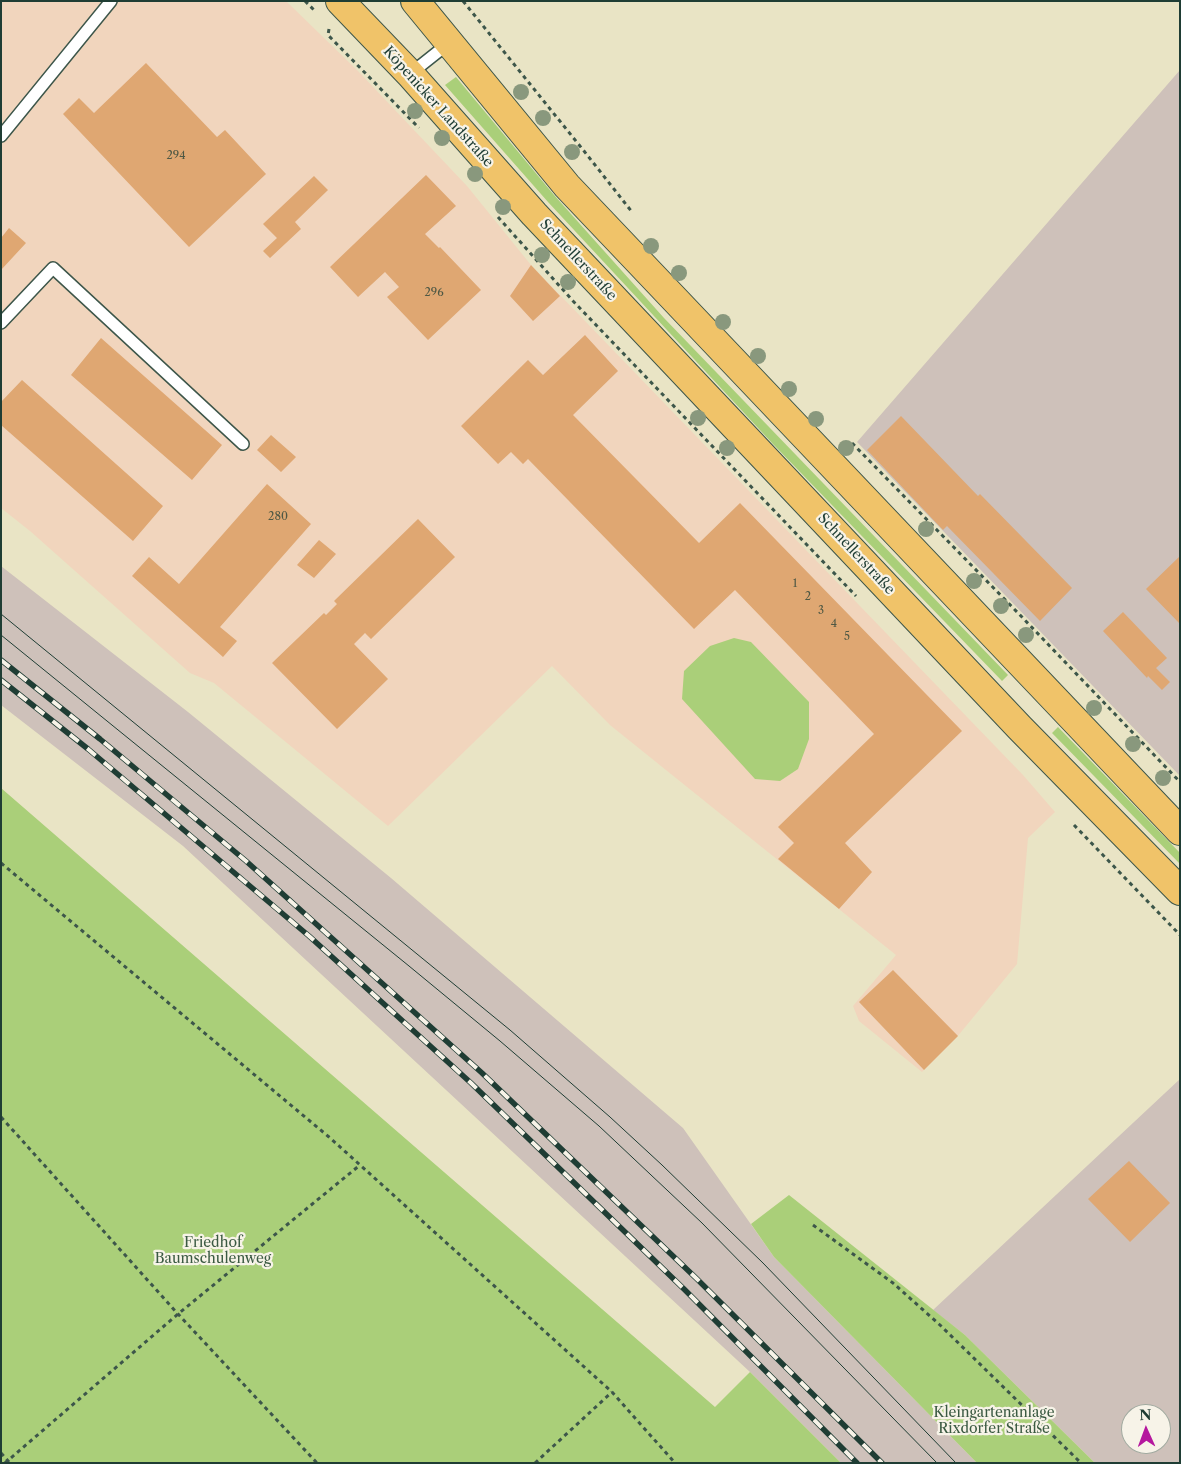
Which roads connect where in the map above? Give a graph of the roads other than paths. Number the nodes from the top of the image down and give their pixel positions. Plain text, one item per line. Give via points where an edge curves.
1 (111, 1) edge
2 (340, 1) edge
3 (415, 1) edge
4 (449, 43) junction
5 (410, 74) junction
6 (1, 136) edge
7 (534, 214) joint
8 (1, 323) edge
9 (242, 444) dead end
10 (1180, 831) edge
11 (1180, 891) edge

1 - 6 lane
2 - 5 main road, Köpenicker Landstraße
3 - 4 main road
4 - 5 lane
4 - 10 main road via 567,186
5 - 7 main road, Köpenicker Landstraße
7 - 11 main road, Schnellerstraße via 1020,728
8 - 9 lane via 53,268

